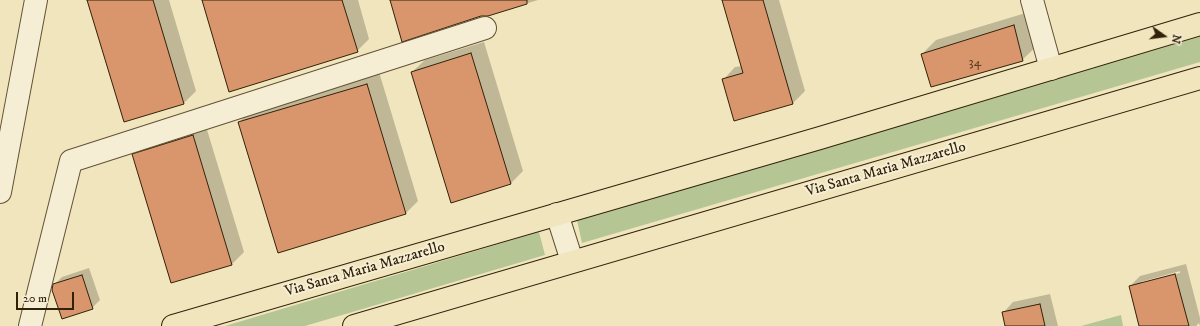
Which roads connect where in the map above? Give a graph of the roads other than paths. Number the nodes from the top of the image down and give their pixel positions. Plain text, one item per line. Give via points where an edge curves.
1 (36, 0) edge
2 (1032, 0) edge
3 (1200, 24) edge
4 (485, 28) dead end
5 (1051, 69) junction
6 (1200, 78) edge
7 (0, 192) edge
8 (557, 214) junction
9 (572, 262) junction
10 (30, 326) edge
11 (173, 326) edge
12 (354, 326) edge

1 - 7 street
2 - 5 street
3 - 5 main road, Via Santa Maria Mazzarello
4 - 10 street via 71,161
5 - 8 main road, Via Santa Maria Mazzarello
6 - 9 main road, Via Santa Maria Mazzarello
8 - 9 street
8 - 11 main road, Via Santa Maria Mazzarello
9 - 12 main road, Via Santa Maria Mazzarello

